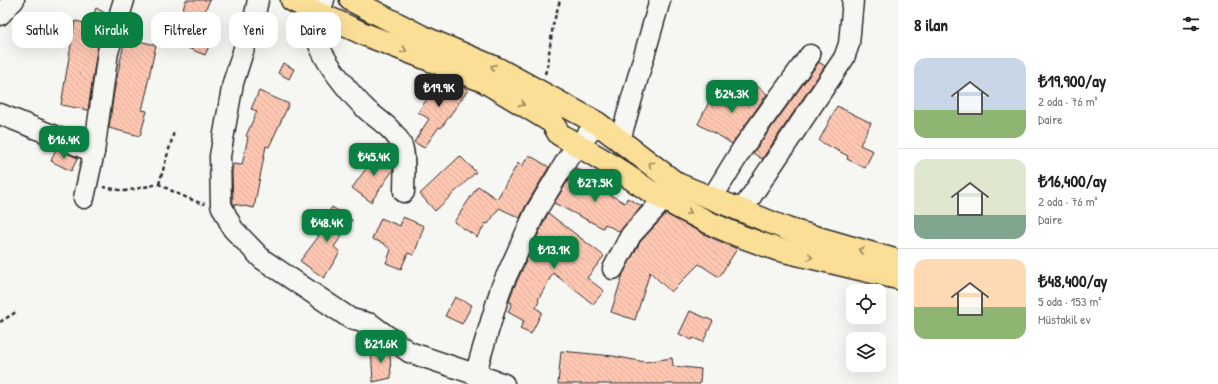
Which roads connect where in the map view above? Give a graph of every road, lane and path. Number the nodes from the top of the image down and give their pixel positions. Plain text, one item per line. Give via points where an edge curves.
1 (14, 0) edge
2 (124, 0) edge
3 (258, 0) edge
4 (292, 0) edge
5 (351, 0) edge
6 (560, 0) edge
7 (660, 0) edge
8 (853, 0) edge
9 (321, 7) edge
10 (0, 15) edge
11 (810, 55) dead end
12 (540, 92) junction
13 (0, 114) edge
14 (597, 123) junction
15 (174, 132) dead end
16 (620, 140) junction
17 (578, 145) junction
18 (94, 152) junction
19 (159, 184) junction
20 (85, 191) joint
21 (404, 192) dead end
22 (670, 192) junction
23 (712, 198) junction
24 (221, 205) junction
25 (742, 210) junction
26 (898, 261) edge
27 (613, 269) dead end
28 (898, 278) edge
29 (16, 312) dead end
30 (0, 322) edge
31 (474, 375) junction
32 (504, 384) edge

1 - 10 street
2 - 18 street via 108,52
3 - 24 street via 233,83 220,156
4 - 9 main road
12 -> 5 main road via 496,68 423,37
6 - 12 path
7 - 16 street
8 - 25 street via 849,44 844,58
9 -> 17 main road via 364,34 484,81 552,122 560,134
9 - 21 street via 316,36 330,67 362,105 396,136 403,147
11 - 23 street via 744,146
12 - 14 main road
13 - 18 street
14 - 16 main road
14 - 17 street
15 - 19 path
22 -> 16 main road
17 - 22 main road via 648,190
17 - 31 street via 535,213 501,288
18 - 20 street
19 - 20 path via 125,191
19 - 24 path via 200,203
22 - 23 main road
22 - 27 street via 631,235
22 -> 28 main road via 714,225 740,236 776,249
23 - 25 main road
24 - 31 street via 233,228 262,258 351,319 371,324 409,352
26 -> 25 main road via 787,229
29 - 30 path
31 - 32 street

